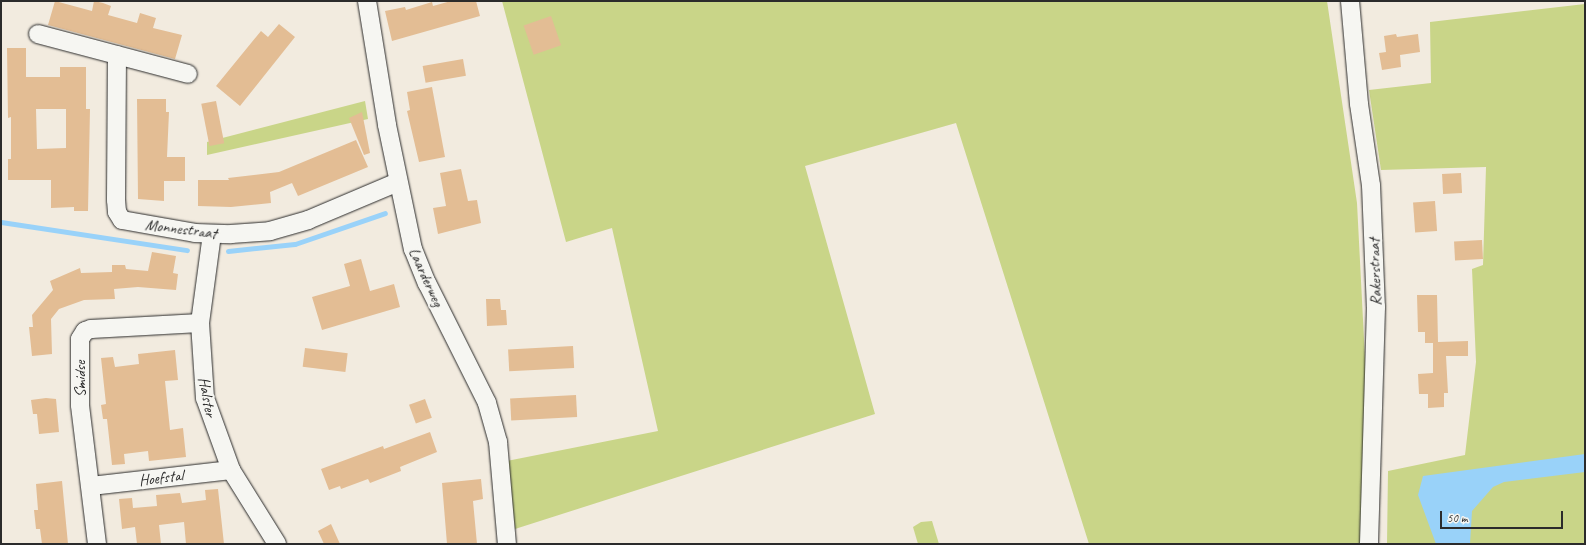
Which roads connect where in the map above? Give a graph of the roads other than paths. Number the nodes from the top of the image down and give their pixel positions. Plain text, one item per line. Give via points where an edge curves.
1 (367, 1) edge
2 (1350, 1) edge
3 (38, 34) dead end
4 (117, 55) junction
5 (188, 74) dead end
6 (398, 182) junction
7 (212, 234) junction
8 (200, 323) junction
9 (230, 470) junction
10 (91, 486) junction
11 (97, 544) edge
12 (277, 544) edge
13 (507, 544) edge
14 (1369, 544) edge

1 - 6 street, Laarderweg
2 - 14 street, Rakerstraat via 1371,185 1376,307
3 - 4 street
4 - 5 street
4 - 7 street, Monnestraat via 117,212 122,220
6 - 7 street, Monnestraat via 308,220 270,231
6 - 13 street, Laarderweg via 412,249 487,403 498,442
7 - 8 street, Halster
8 - 9 street, Halster via 205,398
8 - 10 street, Smidse via 85,331 80,339 80,405
9 - 10 street, Hoefstal
9 - 12 street, Halster
10 - 11 street, Smidse

